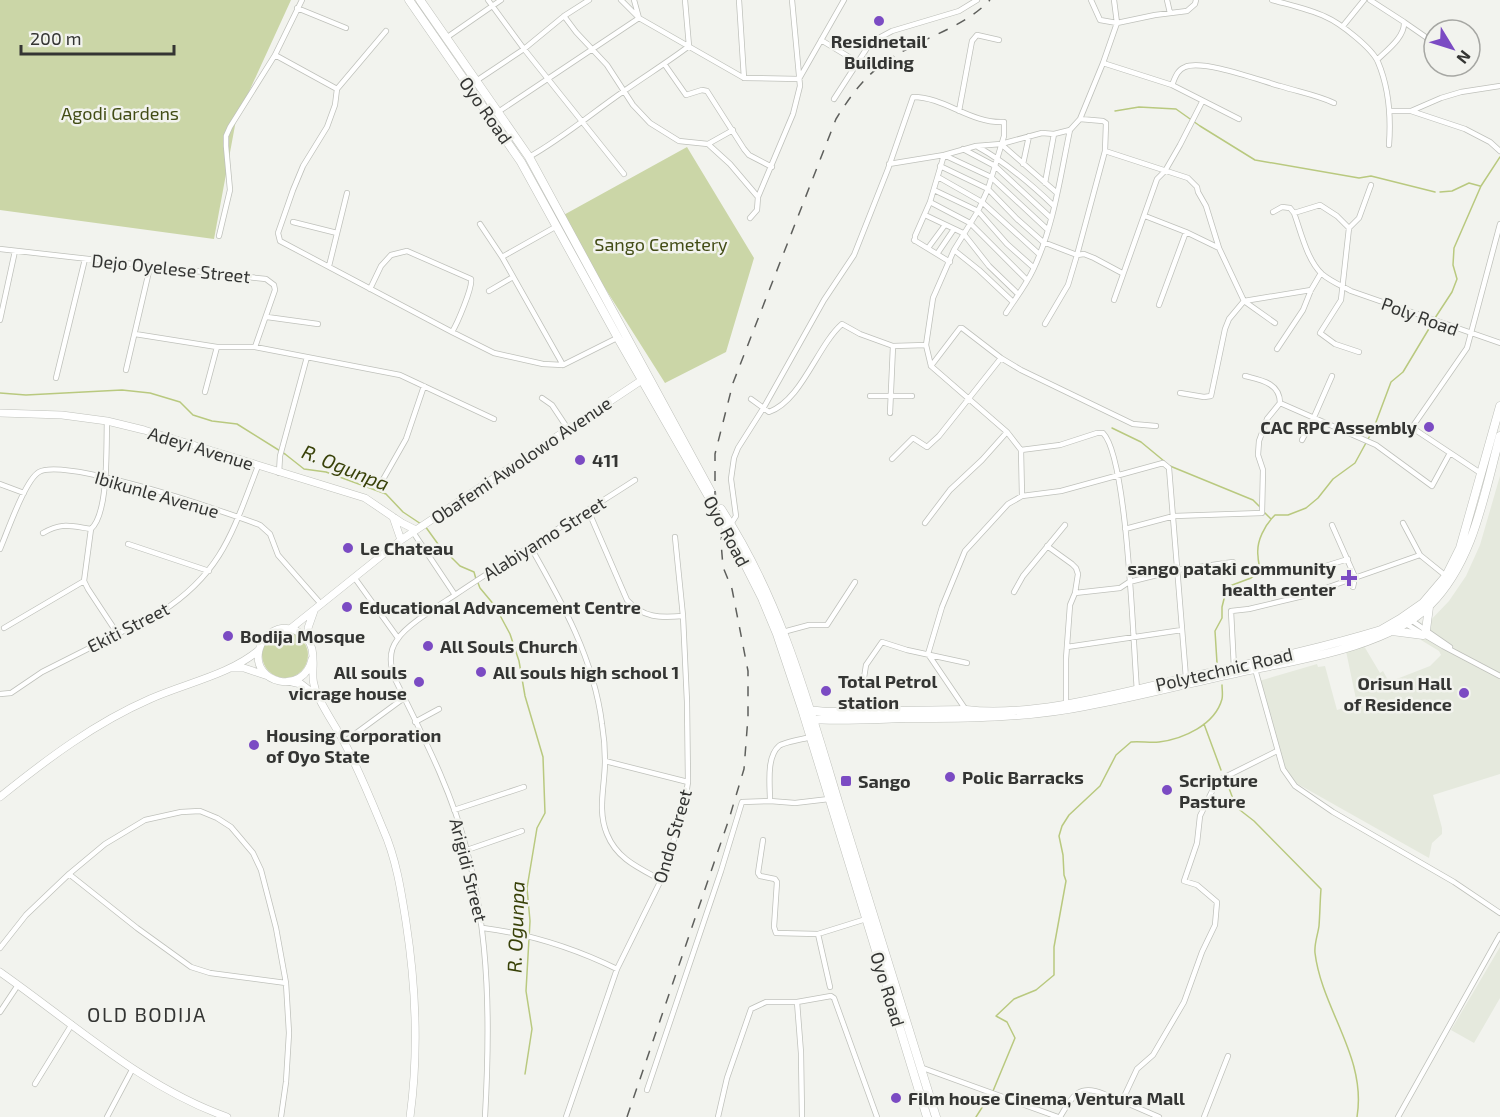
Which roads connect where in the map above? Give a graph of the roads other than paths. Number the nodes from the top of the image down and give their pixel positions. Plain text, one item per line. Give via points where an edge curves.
1 (302, 0) edge
2 (409, 0) edge
3 (420, 0) edge
4 (488, 0) edge
5 (501, 0) edge
6 (589, 0) edge
7 (621, 0) edge
8 (634, 0) edge
9 (686, 0) edge
10 (739, 0) edge
11 (792, 0) edge
12 (844, 0) edge
13 (977, 0) edge
14 (1091, 0) edge
15 (1114, 0) edge
16 (1167, 0) edge
17 (1196, 0) edge
18 (1272, 0) edge
19 (1364, 0) edge
20 (1370, 0) edge
21 (493, 6) junction
22 (297, 8) junction
23 (1170, 13) junction
24 (564, 16) junction
25 (639, 18) junction
26 (1404, 22) junction
27 (1117, 23) junction
28 (432, 25) junction
29 (1343, 26) junction
30 (346, 28) dead end
31 (386, 31) dead end
32 (1422, 34) edge
33 (446, 38) junction
34 (821, 40) junction
35 (999, 40) dead end
36 (689, 46) junction
37 (524, 49) junction
38 (592, 49) junction
39 (275, 55) junction
40 (1377, 60) junction
41 (859, 63) junction
42 (1103, 63) junction
43 (665, 65) junction
44 (548, 78) junction
45 (744, 78) junction
46 (799, 79) junction
47 (476, 81) junction
48 (1172, 85) junction
49 (1500, 86) edge
50 (337, 89) junction
51 (624, 91) junction
52 (834, 99) dead end
53 (1202, 102) junction
54 (1334, 103) dead end
55 (958, 111) junction
56 (1390, 111) junction
57 (1411, 111) junction
58 (498, 112) junction
59 (1239, 119) dead end
60 (1080, 120) junction
61 (582, 123) junction
62 (733, 130) junction
63 (1070, 130) junction
64 (1054, 134) junction
65 (1029, 136) junction
66 (708, 144) junction
67 (1001, 144) junction
68 (1389, 145) dead end
69 (976, 146) junction
70 (963, 149) junction
71 (1105, 151) junction
72 (1500, 151) edge
73 (944, 155) junction
74 (529, 158) junction
75 (997, 158) junction
76 (889, 164) junction
77 (1023, 164) junction
78 (940, 166) junction
79 (995, 166) junction
80 (772, 167) junction
81 (1165, 171) junction
82 (624, 174) dead end
83 (938, 177) junction
84 (992, 177) junction
85 (1046, 183) junction
86 (1371, 185) dead end
87 (988, 189) junction
88 (934, 190) junction
89 (347, 193) dead end
90 (1057, 193) junction
91 (758, 197) junction
92 (930, 202) junction
93 (982, 202) junction
94 (1054, 206) junction
95 (978, 211) junction
96 (1273, 212) dead end
97 (1294, 213) junction
98 (925, 215) junction
99 (1145, 216) junction
100 (750, 218) dead end
101 (1051, 218) junction
102 (293, 222) dead end
103 (970, 223) junction
104 (480, 224) dead end
105 (1500, 224) edge
106 (945, 225) junction
107 (557, 226) junction
108 (1349, 228) junction
109 (954, 229) junction
110 (1048, 230) junction
111 (1186, 232) junction
112 (337, 233) junction
113 (963, 233) junction
114 (219, 236) dead end
115 (1044, 242) junction
116 (928, 248) junction
117 (1219, 248) junction
118 (0, 249) edge
119 (954, 250) junction
120 (15, 251) junction
121 (937, 254) junction
122 (1039, 254) junction
123 (1077, 255) junction
124 (501, 257) junction
125 (85, 259) junction
126 (950, 262) junction
127 (329, 266) junction
128 (150, 267) junction
129 (1034, 268) junction
130 (1122, 273) junction
131 (1321, 273) junction
132 (513, 277) junction
133 (1027, 280) junction
134 (1342, 286) junction
135 (370, 289) junction
136 (1311, 290) junction
137 (489, 291) dead end
138 (1018, 294) junction
139 (1114, 300) dead end
140 (1244, 301) junction
141 (1013, 302) junction
142 (1159, 305) dead end
143 (1006, 313) dead end
144 (267, 317) junction
145 (0, 321) edge
146 (1275, 323) dead end
147 (318, 324) dead end
148 (1045, 324) dead end
149 (452, 332) junction
150 (135, 334) junction
151 (1472, 334) junction
152 (622, 336) junction
153 (1500, 344) edge
154 (926, 345) junction
155 (893, 346) junction
156 (217, 347) junction
157 (255, 347) junction
158 (1277, 349) dead end
159 (1359, 352) dead end
160 (308, 357) junction
161 (1001, 358) junction
162 (563, 365) junction
163 (931, 366) junction
164 (126, 370) dead end
165 (1245, 375) dead end
166 (1332, 376) dead end
167 (646, 377) junction
168 (56, 378) dead end
169 (424, 386) junction
170 (205, 392) dead end
171 (1180, 393) dead end
172 (870, 396) dead end
173 (891, 396) junction
174 (912, 396) dead end
175 (542, 398) dead end
176 (751, 399) dead end
177 (969, 399) junction
178 (1280, 403) junction
179 (1500, 406) edge
180 (764, 407) junction
181 (0, 413) edge
182 (890, 413) dead end
183 (1314, 417) junction
184 (494, 419) dead end
185 (107, 421) junction
186 (1156, 426) dead end
187 (568, 429) junction
188 (1007, 432) junction
189 (1500, 436) edge
190 (1302, 440) dead end
191 (1021, 450) junction
192 (1492, 450) junction
193 (1450, 453) junction
194 (892, 459) dead end
195 (258, 466) junction
196 (279, 473) junction
197 (1482, 474) junction
198 (1118, 475) junction
199 (104, 476) junction
200 (634, 480) dead end
201 (381, 483) dead end
202 (0, 484) edge
203 (24, 493) junction
204 (1022, 495) junction
205 (588, 510) junction
206 (1174, 516) junction
207 (238, 517) junction
208 (393, 517) junction
209 (925, 523) dead end
210 (1403, 523) dead end
211 (1065, 525) dead end
212 (1332, 525) dead end
213 (728, 526) junction
214 (420, 528) junction
215 (91, 529) junction
216 (1125, 529) junction
217 (44, 533) dead end
218 (675, 537) dead end
219 (401, 540) junction
220 (128, 544) dead end
221 (530, 546) junction
222 (1047, 546) junction
223 (0, 549) edge
224 (1420, 555) junction
225 (1348, 559) junction
226 (1233, 562) dead end
227 (1177, 570) junction
228 (210, 571) junction
229 (1287, 573) dead end
230 (354, 576) junction
231 (1355, 577) junction
232 (1448, 578) junction
233 (84, 581) junction
234 (855, 582) dead end
235 (1129, 582) junction
236 (1353, 587) dead end
237 (1014, 592) dead end
238 (1075, 593) junction
239 (455, 595) junction
240 (318, 606) junction
241 (1429, 607) junction
242 (683, 616) junction
243 (1406, 620) junction
244 (4, 628) dead end
245 (290, 629) junction
246 (1182, 630) junction
247 (1392, 631) junction
248 (783, 632) junction
249 (117, 633) junction
250 (1425, 633) junction
251 (1133, 637) junction
252 (398, 638) junction
253 (1067, 647) junction
254 (312, 649) junction
255 (259, 650) junction
256 (928, 654) junction
257 (312, 658) junction
258 (967, 663) dead end
259 (230, 668) junction
260 (1234, 668) junction
261 (1243, 668) junction
262 (1255, 669) junction
263 (268, 676) junction
264 (1500, 676) edge
265 (864, 678) dead end
266 (1186, 678) junction
267 (290, 682) junction
268 (1137, 692) junction
269 (0, 694) edge
270 (318, 697) junction
271 (404, 698) junction
272 (1066, 703) junction
273 (439, 709) dead end
274 (806, 710) junction
275 (966, 710) junction
276 (883, 716) junction
277 (809, 719) junction
278 (829, 720) junction
279 (415, 722) junction
280 (815, 738) junction
281 (344, 742) junction
282 (1277, 751) junction
283 (605, 761) junction
284 (688, 782) junction
285 (524, 787) dead end
286 (0, 797) edge
287 (829, 798) junction
288 (770, 801) junction
289 (454, 810) junction
290 (522, 831) dead end
291 (763, 840) dead end
292 (467, 850) junction
293 (69, 874) junction
294 (661, 880) junction
295 (1500, 913) edge
296 (866, 919) junction
297 (483, 928) junction
298 (874, 933) junction
299 (818, 934) junction
300 (1500, 935) edge
301 (0, 948) edge
302 (617, 969) junction
303 (0, 972) edge
304 (286, 983) junction
305 (18, 985) junction
306 (830, 987) dead end
307 (797, 1002) junction
308 (0, 1012) edge
309 (72, 1024) junction
310 (1228, 1056) dead end
311 (920, 1067) junction
312 (133, 1068) junction
313 (35, 1084) dead end
314 (647, 1090) dead end
315 (1122, 1101) junction
316 (1047, 1115) edge
317 (107, 1117) edge
318 (227, 1117) edge
319 (281, 1117) edge
320 (410, 1117) edge
321 (485, 1117) edge
322 (566, 1117) edge
323 (718, 1117) edge
324 (802, 1117) edge
325 (877, 1117) edge
326 (927, 1117) edge
327 (936, 1117) edge
328 (1059, 1117) edge
329 (1159, 1117) edge
330 (1204, 1117) edge
331 (1398, 1117) edge

1 - 22 street
2 - 28 main road, Oyo Road
3 - 28 main road, Oyo Road
4 - 21 street
5 - 21 street
6 - 24 street
7 - 25 street
8 - 25 street
9 - 36 street
10 - 45 street
11 - 46 street
12 - 34 street
13 - 41 street via 959,11 885,34 871,43
14 - 27 street via 1100,20
15 - 27 street
16 - 23 street
17 - 23 street via 1190,10
18 - 29 street via 1312,11
19 - 29 street
20 - 26 street
21 - 33 street
21 - 37 street
22 - 30 street
22 - 39 street
23 - 27 street
24 - 37 street
24 - 38 street
25 - 36 street
25 - 38 street
26 - 32 street
26 - 40 street via 1401,35
27 - 42 street
28 - 33 main road, Oyo Road
28 - 107 main road, Oyo Road via 522,162
29 - 40 street
31 - 50 street
33 - 47 main road, Oyo Road
34 - 41 street
34 - 46 street
35 - 55 street via 977,35 972,41
36 - 43 street
36 - 45 street
37 - 44 street
37 - 47 street
38 - 44 street
38 - 51 street
39 - 50 street
39 - 114 street via 226,136 230,190
40 - 56 street
41 - 52 street
42 - 48 street
42 - 60 street
43 - 51 street
43 - 62 street via 686,95 707,91
44 - 58 street
44 - 61 street
45 - 46 street
46 - 80 street via 798,99
47 - 58 main road, Oyo Road
48 - 53 street
48 - 54 street via 1179,70 1189,65 1239,73
49 - 57 street via 1441,98
50 - 127 street via 327,127 303,166 278,233 280,241
51 - 61 street
51 - 66 street via 656,128 685,143
53 - 59 street
53 - 81 street
55 - 67 street via 1004,122
55 - 76 street via 928,98 913,97
56 - 57 street
56 - 68 street
57 - 72 street via 1465,129 1490,141
58 - 74 main road, Oyo Road
60 - 63 street
60 - 71 street via 1106,123
61 - 74 street
61 - 82 street
62 - 66 street
62 - 80 street via 749,155
63 - 64 street
63 - 90 street
64 - 65 street
64 - 85 street
65 - 67 street
65 - 77 street
66 - 91 street
67 - 69 street
67 - 75 street
67 - 77 street
69 - 70 street
69 - 75 street
70 - 73 street
70 - 79 street
71 - 81 street
71 - 123 street
73 - 76 street
73 - 78 street
73 - 84 street
74 - 152 main road, Oyo Road
75 - 79 street
75 - 94 street
76 - 180 street via 849,266 824,300
77 - 85 street
78 - 83 street
78 - 87 street
79 - 84 street
79 - 101 street
80 - 91 street
81 - 99 street via 1157,179
81 - 117 street via 1195,183
83 - 88 street
83 - 93 street
84 - 87 street
84 - 110 street
85 - 90 street
86 - 108 street via 1359,218
87 - 93 street
87 - 115 street
88 - 92 street
88 - 95 street
89 - 112 street
90 - 94 street
91 - 100 street via 757,210
92 - 98 street
92 - 103 street
93 - 95 street
93 - 122 street
94 - 101 street
95 - 103 street
95 - 129 street
96 - 97 street via 1287,207
97 - 108 street via 1320,205
97 - 131 street
98 - 106 street
98 - 116 street via 914,239
99 - 111 street
99 - 130 street
101 - 110 street
102 - 112 street
103 - 113 street
103 - 133 street
104 - 124 street
105 - 151 street
106 - 109 street
106 - 116 street
107 - 124 street
107 - 152 main road, Oyo Road
108 - 134 street
109 - 113 street
109 - 121 street
110 - 115 street
111 - 117 street
111 - 142 street
112 - 127 street
113 - 119 street
113 - 138 street
115 - 122 street
115 - 123 street
116 - 121 street
117 - 140 street
118 - 120 street, Dejo Oyelese Street
119 - 126 street
119 - 141 street
120 - 125 street, Dejo Oyelese Street
120 - 145 street
121 - 126 street
122 - 129 street
123 - 130 street via 1094,258
123 - 148 street via 1068,285
124 - 132 street
125 - 128 street, Dejo Oyelese Street
125 - 168 street
126 - 154 street via 933,298
127 - 135 street
128 - 144 street, Dejo Oyelese Street via 266,279 275,290
128 - 150 street
129 - 133 street
130 - 139 street
131 - 134 street, Poly Road
131 - 136 street
132 - 137 street
132 - 162 street
133 - 138 street
134 - 151 street, Poly Road
134 - 159 street via 1341,300 1320,333 1335,344
135 - 149 street
135 - 149 street via 391,255 407,251 471,279 472,286
136 - 140 street
136 - 158 street via 1307,303
138 - 141 street
140 - 146 street
140 - 171 street via 1227,323 1211,396
141 - 143 street
144 - 147 street
144 - 157 street, Dejo Oyelese Street
149 - 162 street via 494,353
150 - 156 street
150 - 164 street
151 - 153 street, Poly Road
151 - 193 street via 1462,357 1413,427
152 - 162 street
152 - 167 main road, Oyo Road
154 - 155 street
154 - 163 street
155 - 173 street
155 - 180 street via 842,324 780,406 769,412
156 - 157 street
156 - 170 street
157 - 160 street
160 - 169 street via 400,375
160 - 196 street via 280,456
161 - 163 street via 962,327
161 - 177 street
161 - 186 street via 1133,424
163 - 177 street
165 - 178 street via 1274,386
166 - 183 street
167 - 187 main road, Obafemi Awolowo Avenue
167 - 213 main road, Oyo Road
169 - 184 street
169 - 201 street via 406,439
172 - 173 street
173 - 174 street
173 - 182 street
175 - 187 street via 552,405
176 - 180 street
177 - 188 street
177 - 194 street via 927,447 913,438
178 - 183 street
178 - 206 street via 1267,419 1259,441 1262,513
179 - 192 main road, Polytechnic Road
180 - 213 street via 734,458 731,479 736,516
181 - 185 main road, Adeyi Avenue
183 - 190 street
183 - 193 street via 1376,445 1432,486
185 - 195 main road, Adeyi Avenue
185 - 199 street
187 - 214 main road, Obafemi Awolowo Avenue
188 - 191 street
188 - 209 street via 950,490
189 - 192 main road, Polytechnic Road
191 - 198 street via 1060,445 1103,433
191 - 204 street
192 - 197 main road, Polytechnic Road
192 - 232 main road, Polytechnic Road via 1470,541
193 - 197 street
195 - 196 main road, Adeyi Avenue
195 - 207 street, Ekiti Street
196 - 208 main road, Adeyi Avenue via 365,498
197 - 232 main road, Polytechnic Road
198 - 204 street via 1061,491
198 - 206 street via 1166,463
198 - 216 street
199 - 203 street, Ibikunle Avenue via 50,469 30,480
199 - 207 street, Ibikunle Avenue
199 - 215 street via 101,514
200 - 205 street, Alabiyamo Street
202 - 203 street
203 - 223 street, Ibikunle Avenue
204 - 256 street via 998,514 965,551
205 - 221 street, Alabiyamo Street
205 - 242 street via 627,600 635,609 659,618
206 - 216 street
206 - 227 street
207 - 228 street, Ekiti Street
207 - 240 street, Ibikunle Avenue via 266,529 278,555
208 - 214 main road, Adeyi Avenue
208 - 219 main road
210 - 224 street
211 - 222 street
212 - 225 street
213 - 248 main road, Oyo Road via 762,583
213 - 274 main road, Oyo Road via 771,617
214 - 219 main road, Obafemi Awolowo Avenue
214 - 239 street
215 - 217 street via 56,525
215 - 233 street
216 - 235 street
218 - 242 street, Ondo Street
219 - 230 main road, Obafemi Awolowo Avenue
220 - 228 street
221 - 239 street, Alabiyamo Street
221 - 283 street via 582,646 602,722
222 - 237 street
222 - 238 street via 1076,568
224 - 231 street
224 - 232 street
225 - 229 street
225 - 231 street
226 - 227 street
227 - 235 street
227 - 246 street
228 - 249 street, Ekiti Street via 177,602
230 - 240 main road, Obafemi Awolowo Avenue
230 - 252 street
231 - 236 street
231 - 260 street via 1303,597 1231,611
232 - 241 main road, Polytechnic Road
232 - 243 main road, Polytechnic Road
233 - 244 street
233 - 249 street
234 - 248 street via 827,624
235 - 238 street via 1120,588
235 - 251 street
238 - 253 street via 1070,605
239 - 252 street
240 - 245 main road, Obafemi Awolowo Avenue
240 - 254 main road via 308,628
241 - 243 main road, Polytechnic Road
241 - 250 main road
242 - 284 street, Ondo Street
243 - 247 main road, Polytechnic Road
243 - 250 street
243 - 261 main road, Polytechnic Road
245 - 254 main road via 306,638
245 - 255 main road via 270,633
246 - 251 street
246 - 266 street
247 - 250 main road
247 - 262 main road, Polytechnic Road via 1356,645
248 - 274 main road, Oyo Road
249 - 269 street, Ekiti Street via 10,693
250 - 264 street
251 - 253 street
251 - 268 street
252 - 271 street, Arigidi Street via 390,657 391,670
253 - 272 street
254 - 257 main road
255 - 259 main road
255 - 263 main road via 260,664
256 - 258 street
256 - 265 street via 882,642 866,665
256 - 275 street
257 - 267 main road via 303,676
257 - 270 main road via 312,680
259 - 263 main road
259 - 286 main road via 149,699 108,721 51,755
260 - 261 main road, Polytechnic Road
260 - 266 main road, Polytechnic Road
261 - 262 main road, Polytechnic Road
261 - 268 main road, Polytechnic Road
262 - 282 street
263 - 267 main road
266 - 268 main road, Polytechnic Road
267 - 270 main road via 301,684
268 - 272 main road, Polytechnic Road
268 - 276 main road, Polytechnic Road via 1084,707 1030,715
270 - 281 main road
271 - 279 street, Arigidi Street
271 - 281 street
272 - 275 main road, Polytechnic Road
273 - 279 street
274 - 276 main road, Polytechnic Road
274 - 277 main road, Oyo Road
275 - 276 main road, Polytechnic Road
276 - 278 main road, Polytechnic Road
277 - 278 main road, Polytechnic Road
277 - 280 main road, Oyo Road
278 - 280 main road
279 - 289 street, Arigidi Street
280 - 287 main road, Oyo Road
280 - 288 street via 777,747 770,769
280 - 298 main road, Oyo Road
281 - 320 main road via 384,829 400,883 416,1001
282 - 295 street via 1285,774 1295,786
282 - 315 street via 1221,779 1207,798 1184,880 1197,885 1217,902 1215,925 1184,1002 1153,1055 1137,1069
283 - 284 street
283 - 294 street via 602,817 606,832 618,854
284 - 294 street, Ondo Street via 684,808
285 - 289 street
287 - 288 street via 795,803
287 - 296 main road, Oyo Road
288 - 314 street via 742,802
289 - 292 street, Arigidi Street
290 - 292 street
291 - 299 street via 758,873 777,882 775,931 785,935
292 - 297 street, Arigidi Street
293 - 301 street via 26,915
293 - 304 street via 191,967
293 - 304 street via 105,844 145,820 200,811 217,818 231,827 254,853 271,905
294 - 302 street, Ondo Street
296 - 298 main road, Oyo Road
296 - 299 street
297 - 302 street via 537,938
297 - 321 street, Arigidi Street via 489,1055
298 - 311 main road, Oyo Road
298 - 326 main road, Oyo Road
299 - 306 street
300 - 331 street
302 - 322 street, Ondo Street
303 - 305 main road
304 - 319 street via 289,1033
305 - 308 street
305 - 309 main road
307 - 323 street via 766,1002 751,1009
307 - 324 street
307 - 325 street via 834,998
309 - 312 main road
309 - 313 street
310 - 330 street
311 - 316 street
311 - 327 main road, Oyo Road
312 - 317 street
312 - 318 main road via 198,1107
315 - 328 street via 1094,1090 1080,1091 1072,1096
315 - 329 street
316 - 328 street

